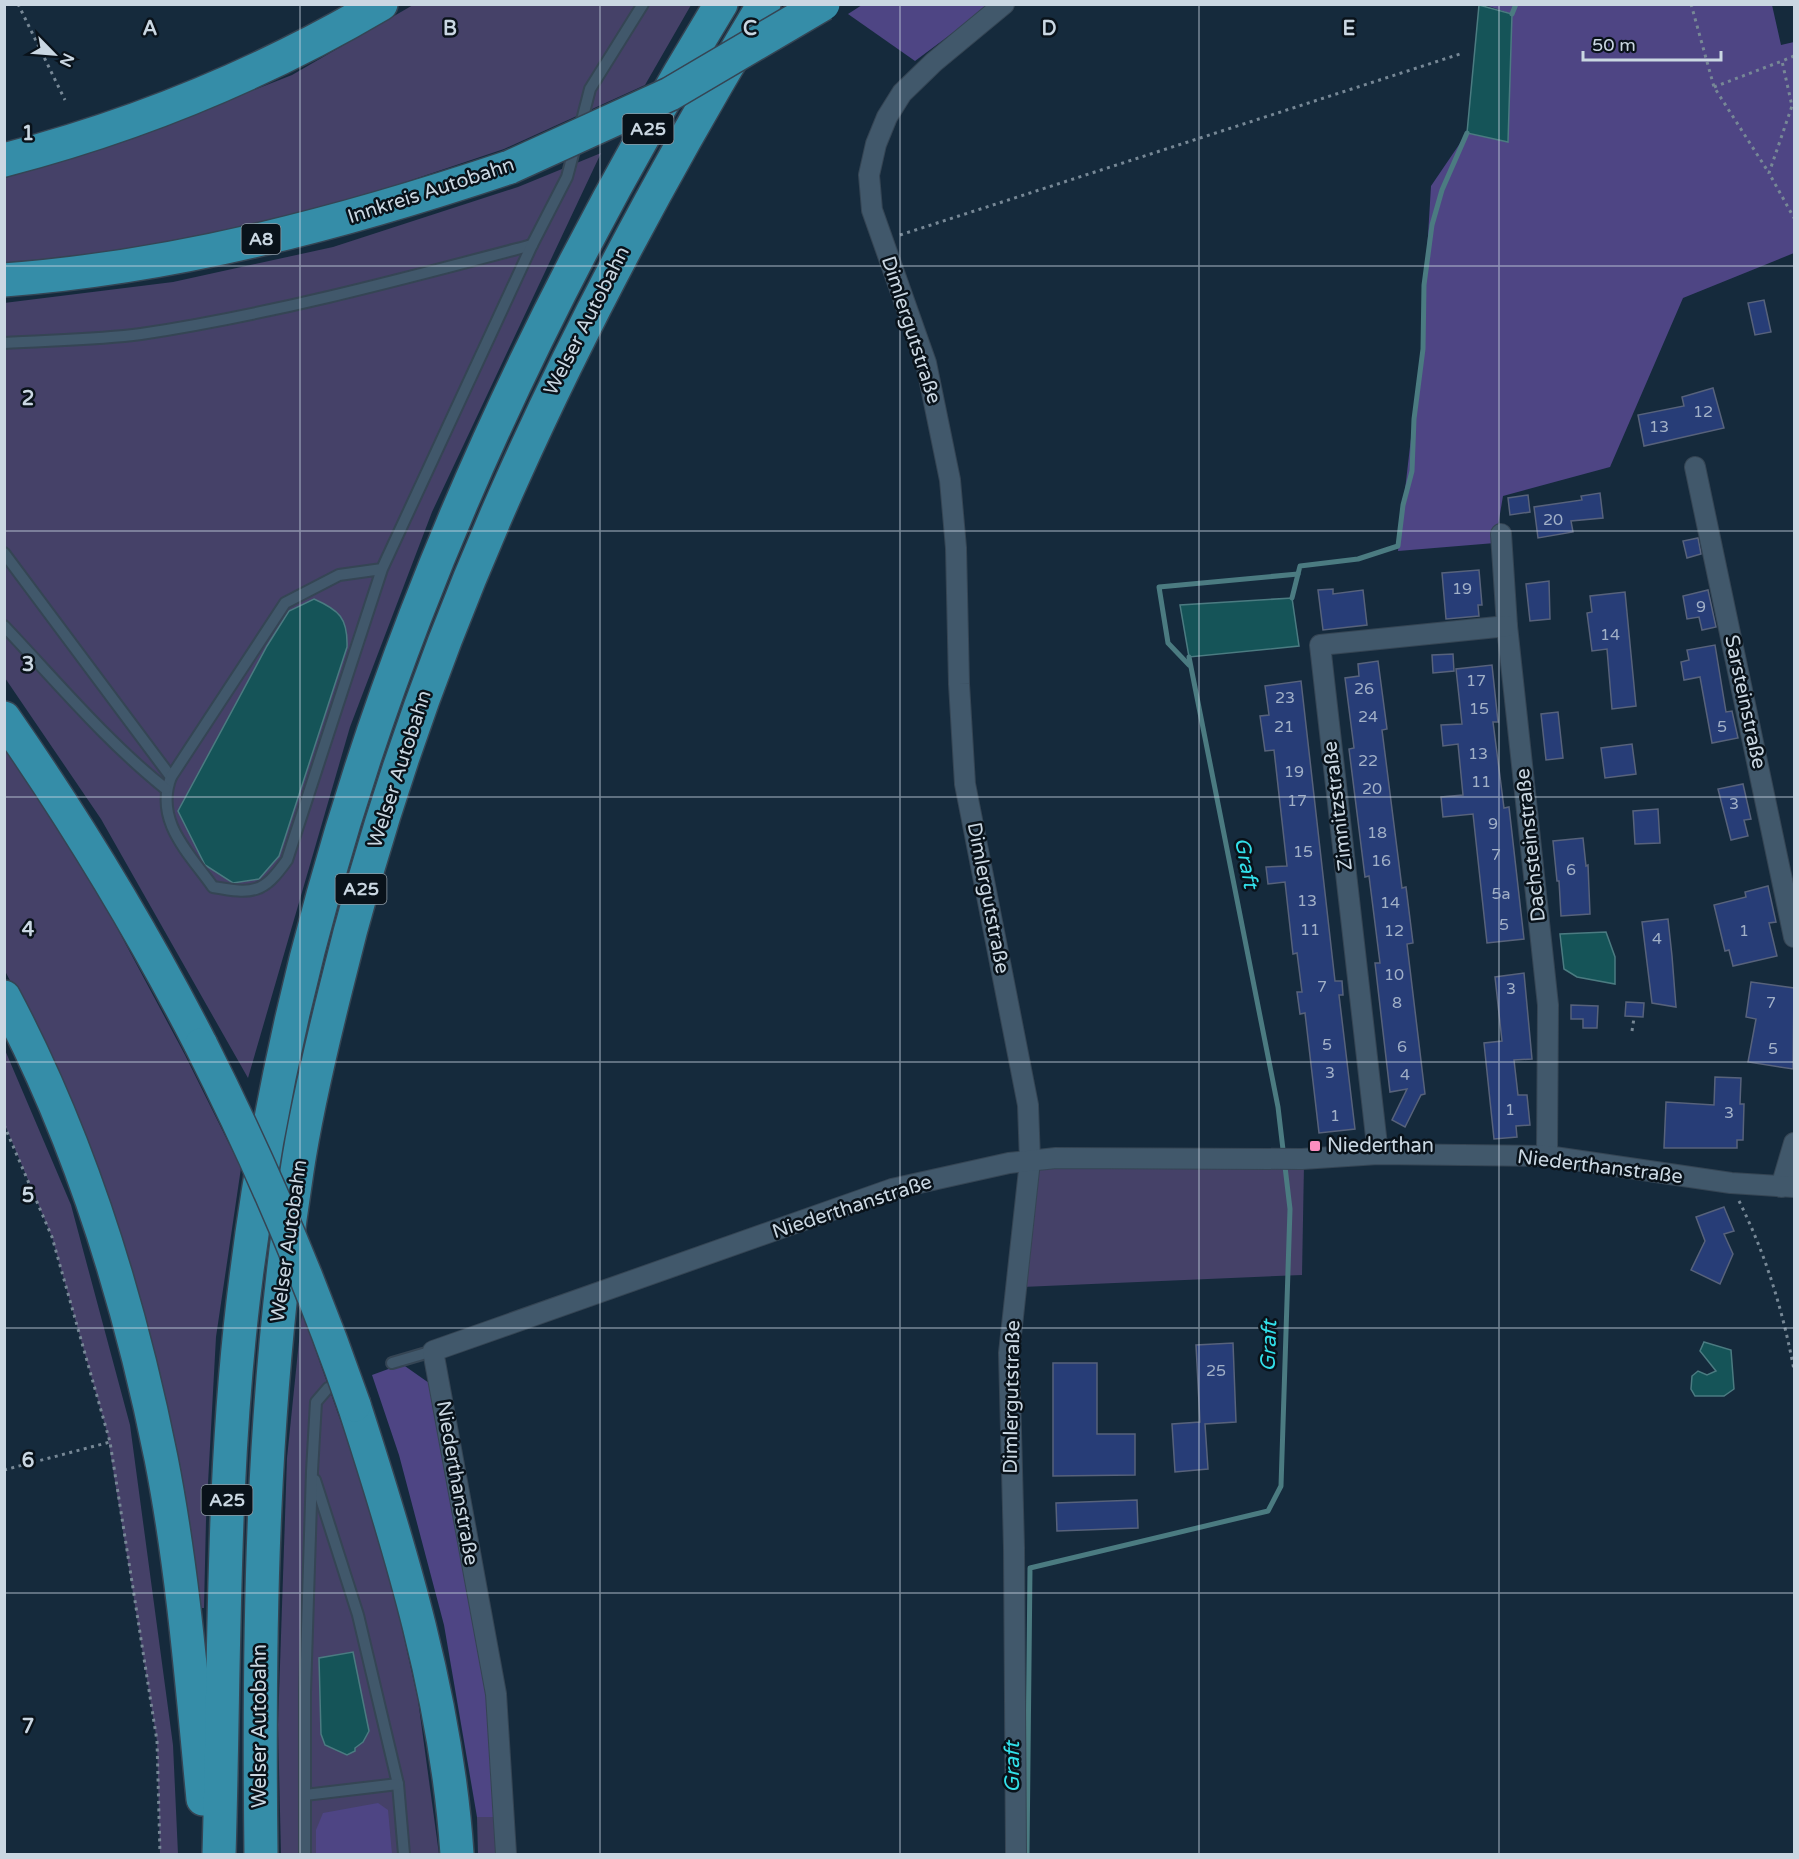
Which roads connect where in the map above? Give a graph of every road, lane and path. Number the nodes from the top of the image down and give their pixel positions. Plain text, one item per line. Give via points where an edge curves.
1 (18, 4) edge
2 (381, 4) edge
3 (644, 4) edge
4 (721, 4) edge
5 (764, 4) edge
6 (824, 4) edge
7 (1004, 4) edge
8 (1691, 4) edge
9 (1460, 54) dead end
10 (1794, 56) edge
11 (1782, 61) junction
12 (1714, 87) junction
13 (65, 100) dead end
14 (4, 160) edge
15 (1768, 173) junction
16 (1794, 218) edge
17 (882, 241) junction
18 (532, 245) junction
19 (4, 280) edge
20 (4, 343) edge
21 (1695, 467) dead end
22 (1501, 534) dead end
23 (4, 553) edge
24 (382, 569) junction
25 (4, 626) edge
26 (1507, 626) junction
27 (4, 718) edge
28 (171, 777) junction
29 (166, 789) junction
30 (1794, 937) edge
31 (4, 996) edge
32 (1634, 1018) dead end
33 (1632, 1031) dead end
34 (4, 1125) edge
35 (1794, 1143) edge
36 (1378, 1154) junction
37 (1547, 1156) junction
38 (1030, 1161) junction
39 (1731, 1183) junction
40 (1788, 1187) edge
41 (433, 1351) junction
42 (392, 1363) dead end
43 (1794, 1370) edge
44 (341, 1396) junction
45 (110, 1442) junction
46 (4, 1470) edge
47 (312, 1471) junction
48 (398, 1784) junction
49 (305, 1794) junction
50 (160, 1854) edge
51 (208, 1854) edge
52 (219, 1854) edge
53 (261, 1854) edge
54 (305, 1854) edge
55 (404, 1854) edge
56 (457, 1854) edge
57 (506, 1854) edge
58 (1016, 1854) edge

1 - 13 path
2 - 14 highway via 296,51 211,90 129,122
3 - 18 lane via 590,89 567,177
4 - 52 highway, Welser Autobahn / A25 via 584,246 442,543 394,668 324,888 269,1125 246,1277 229,1441
5 - 53 highway, Welser Autobahn / A25 via 650,200 562,367 502,496 399,764 352,922 297,1167 279,1302 262,1538
6 - 19 highway, Innkreis Autobahn / A8, bridge via 670,94 510,167 305,230 184,255
7 - 17 street, Dimlergutstraße via 934,62 902,93 887,117 869,175 872,210
8 - 12 path
9 - 17 path
10 - 11 path
11 - 12 path
11 - 15 path via 1792,106
12 - 15 path
15 - 16 path
17 - 38 street, Dimlergutstraße via 926,363 950,480 965,783 1028,1105
18 - 20 lane via 303,302 140,334
18 - 24 lane
21 - 30 street, Sarsteinstraße
22 - 26 street, Dachsteinstraße
23 - 28 lane
24 - 28 lane via 339,575 285,603
24 - 29 lane via 287,860 272,882 245,893 213,887 169,826
25 - 29 lane via 93,724
26 - 36 street, Zimnitzstraße via 1320,645
26 - 37 street, Dachsteinstraße via 1548,1005
27 - 44 highway, bridge via 155,957 201,1045 278,1205 314,1294
28 - 29 lane
31 - 51 highway via 74,1151 110,1253 139,1357 161,1460 181,1588 197,1715
32 - 33 path
34 - 45 path via 52,1237
35 - 40 street
36 - 37 street, Niederthanstraße
36 - 38 street, Niederthanstraße via 1302,1159
37 - 39 street, Niederthanstraße
38 - 41 street, Niederthanstraße via 892,1189
38 - 58 street, Dimlergutstraße via 1009,1353
39 - 40 street, Niederthanstraße
39 - 43 path via 1772,1278
41 - 42 lane
41 - 57 street, Niederthanstraße via 496,1694
44 - 47 lane via 316,1402
44 - 56 highway via 395,1532 443,1748
45 - 46 path
45 - 50 path via 157,1741
47 - 48 lane via 358,1615
47 - 49 lane
48 - 49 lane
48 - 55 lane
49 - 54 lane

